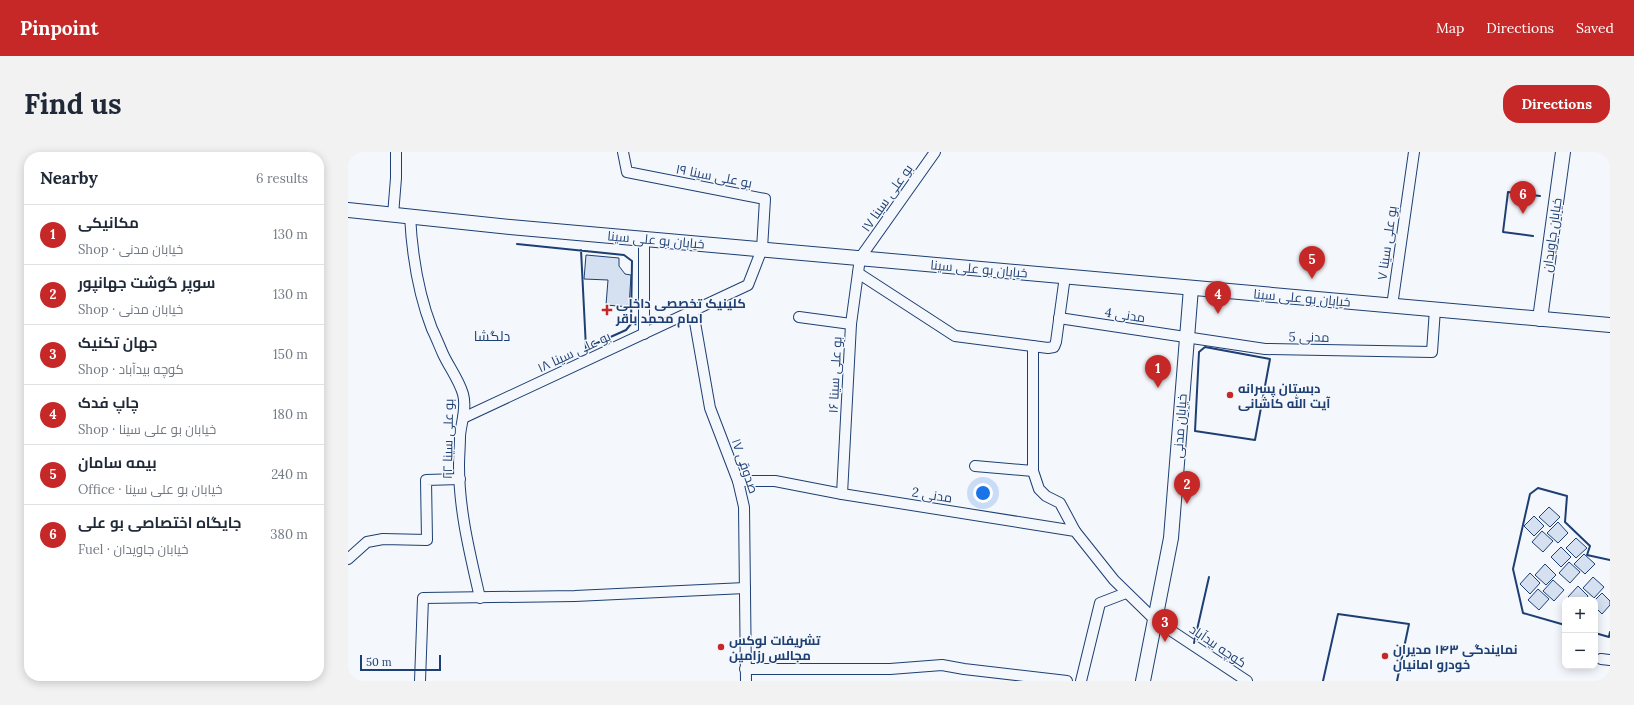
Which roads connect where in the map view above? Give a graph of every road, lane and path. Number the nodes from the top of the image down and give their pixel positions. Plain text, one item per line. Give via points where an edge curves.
1 (396, 152) edge
2 (623, 152) edge
3 (935, 152) edge
4 (1414, 152) edge
5 (1563, 152) edge
6 (348, 210) edge
7 (393, 214) junction
8 (410, 216) junction
9 (644, 239) junction
10 (762, 249) junction
11 (860, 258) junction
12 (858, 273) junction
13 (1065, 276) junction
14 (1191, 288) junction
15 (1392, 306) junction
16 (1435, 310) junction
17 (693, 311) junction
18 (799, 317) dead end
19 (1059, 318) junction
20 (1540, 319) junction
21 (851, 324) junction
22 (1610, 325) edge
23 (644, 334) junction
24 (1187, 337) junction
25 (1033, 346) junction
26 (463, 418) junction
27 (975, 466) dead end
28 (1033, 471) junction
29 (460, 479) junction
30 (738, 481) junction
31 (842, 494) junction
32 (1075, 530) junction
33 (348, 559) edge
34 (745, 588) junction
35 (1126, 593) junction
36 (480, 598) junction
37 (1155, 620) junction
38 (746, 669) junction
39 (1031, 679) edge
40 (420, 681) edge
41 (746, 681) edge
42 (1067, 681) edge
43 (1081, 681) edge
44 (1143, 681) edge
45 (1247, 681) edge

1 - 7 street
2 - 10 street, بو علی سینا ۱۹ via 627,172 766,199
3 - 11 street, بو علی سینا ۱۷
4 - 15 street, بو علی سینا ۷
5 - 20 main road, خیابان جاویدان
6 - 7 main road, خیابان بو علی سینا
7 - 8 main road, خیابان بو علی سینا
8 - 9 main road, خیابان بو علی سینا
8 - 26 street, بو علی سینا ۲۲ via 415,269 422,298 440,346 463,395
9 - 10 main road, خیابان بو علی سینا
9 - 23 street
10 - 11 main road, خیابان بو علی سینا
10 - 17 street, بو علی سینا ۱۸ via 748,285
11 - 12 street, بو علی سینا ۱۶
11 - 13 main road, خیابان بو علی سینا
12 - 21 street, بو علی سینا ۱۶
12 - 25 street via 955,336
13 - 14 main road, خیابان بو علی سینا
13 - 19 street
14 - 15 main road, خیابان بو علی سینا
14 - 24 main road, خیابان مدنی
15 - 16 main road, خیابان بو علی سینا
16 - 20 main road, خیابان بو علی سینا
16 - 24 street, مدنی 5 via 1432,352 1265,349
17 - 23 street, بو علی سینا ۱۸
17 - 30 street, صدوقی ۱۷ via 710,408
18 - 21 street
19 - 24 street, مدنی 4
19 - 25 street via 1054,347
20 - 22 main road, خیابان بو علی سینا
21 - 31 street, بو علی سینا ۱۶
23 - 26 street, بو علی سینا ۱۸
24 - 37 main road, خیابان مدنی via 1171,538
25 - 28 street
26 - 29 street, بو علی سینا ۲۲ via 460,436
27 - 28 street
28 - 32 street via 1039,489 1060,503
29 - 33 street via 426,480 427,540 383,539 367,542
29 - 36 street, بو علی سینا ۲۲ via 464,527
30 - 31 street, مدنی 2 via 775,481
30 - 34 street, صدوقی ۱۷ via 744,507
31 - 32 street, مدنی 2
32 - 35 street
34 - 36 street
34 - 38 street, صدوقی ۱۷
35 - 37 street
35 - 43 street via 1100,603
36 - 40 street via 422,598
37 - 44 main road, خیابان مدنی
37 - 45 street, کوچه بیدآباد
38 - 39 street via 890,670 942,665
38 - 41 street, صدوقی ۱۷
39 - 42 street

